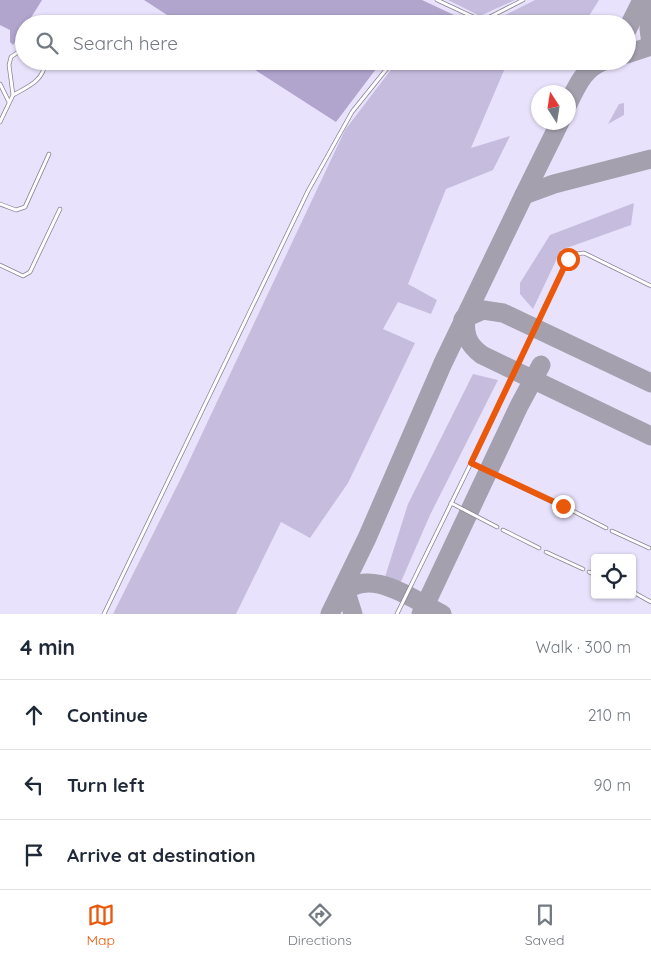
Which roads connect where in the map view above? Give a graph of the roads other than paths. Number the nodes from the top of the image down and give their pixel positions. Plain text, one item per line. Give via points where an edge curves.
1 (438, 0) edge
2 (523, 0) edge
3 (468, 15) edge
4 (495, 15) edge
5 (15, 54) edge
6 (44, 70) edge
7 (386, 70) edge
8 (0, 84) edge
9 (13, 95) junction
10 (9, 103) junction
11 (0, 122) edge
12 (49, 154) dead end
13 (0, 204) edge
14 (60, 209) dead end
15 (0, 265) edge
16 (651, 286) edge
17 (471, 463) junction
18 (451, 503) junction
19 (563, 506) dead end
20 (569, 509) dead end
21 (497, 527) dead end
22 (606, 528) dead end
23 (503, 530) dead end
24 (612, 531) dead end
25 (539, 548) dead end
26 (649, 548) dead end
27 (546, 552) dead end
28 (583, 569) dead end
29 (636, 594) edge
30 (651, 602) edge
31 (104, 614) edge
32 (397, 614) edge

1 - 3 lane
2 - 4 lane
5 - 9 lane via 9,65
6 - 9 lane via 41,78
7 - 31 lane via 352,112 308,191
8 - 10 lane
9 - 10 lane
10 - 11 lane
12 - 13 lane via 25,207 16,210
14 - 15 lane via 30,272 23,276
16 - 17 lane via 584,253 574,254 568,259
17 - 18 lane
17 - 19 lane
18 - 21 lane
18 - 32 lane
20 - 22 lane
23 - 25 lane
24 - 26 lane
27 - 28 lane
29 - 30 lane

